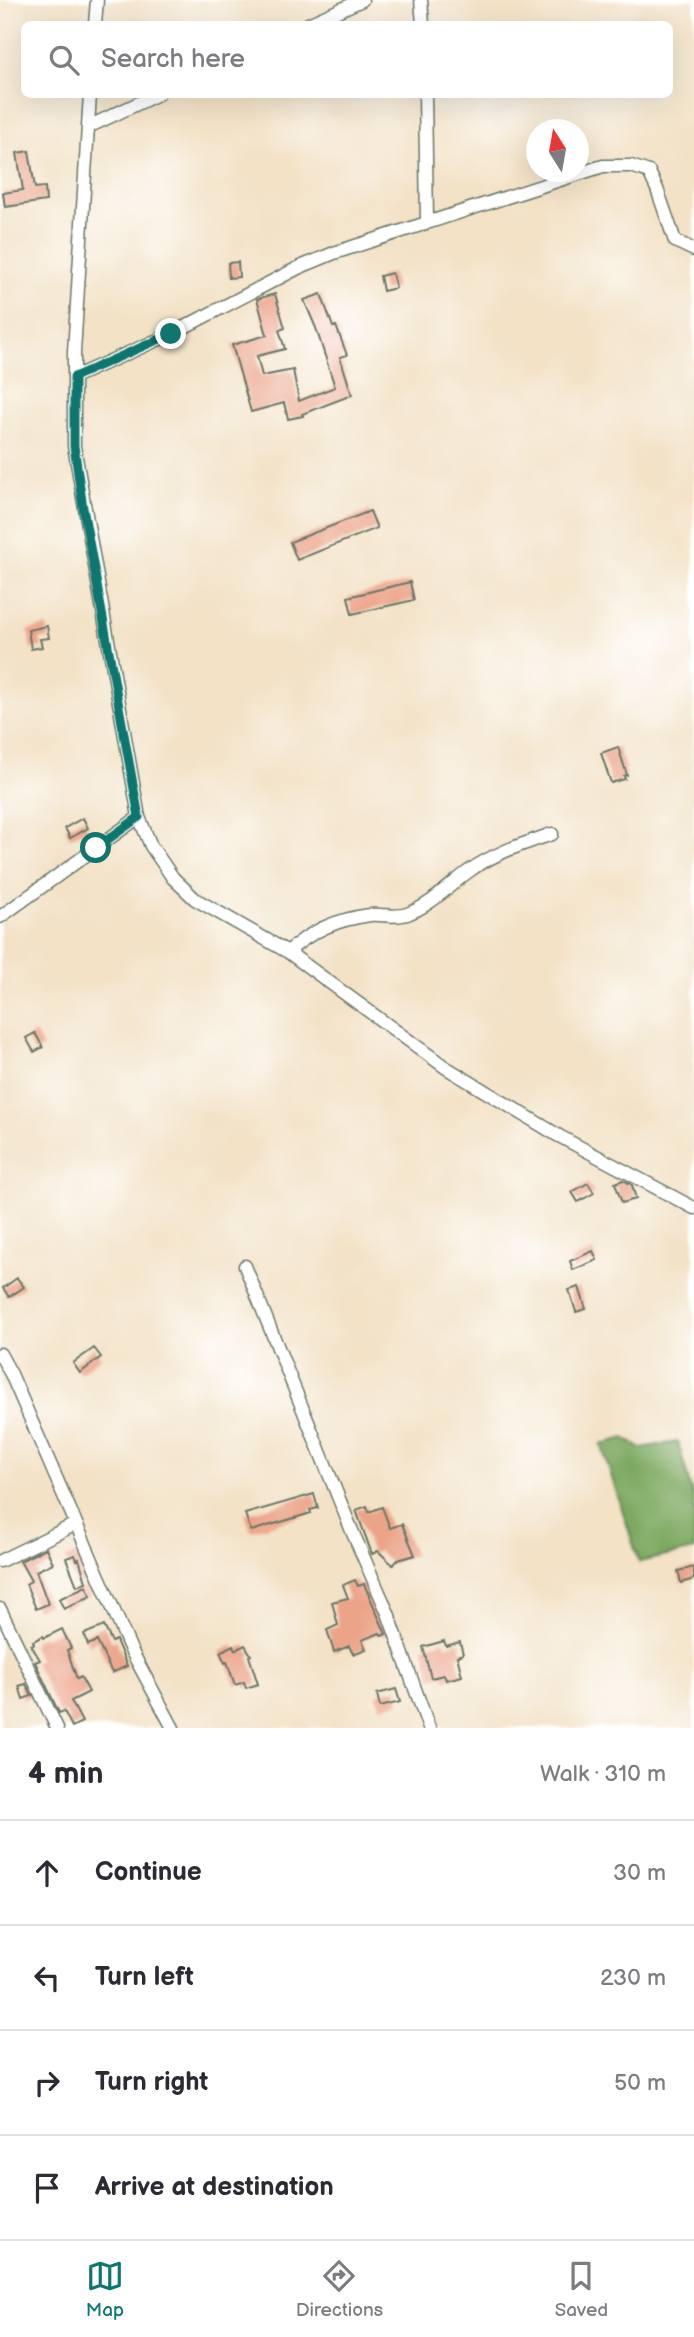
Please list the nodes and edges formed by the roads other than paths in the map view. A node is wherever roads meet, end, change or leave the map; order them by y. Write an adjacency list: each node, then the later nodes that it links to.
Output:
1 (97, 0): 4 (street)
2 (362, 0): 5 (street)
3 (421, 0): 6 (street)
4 (95, 21)
5 (316, 21)
6 (423, 21)
7 (90, 98): 10 (street)
8 (150, 98): 10 (street)
9 (425, 98): 11 (street)
10 (88, 127): 13 (street)
11 (427, 222): 12 (street); 13 (street)
12 (694, 250)
13 (74, 377): 14 (street)
14 (139, 817): 16 (street); 17 (street)
15 (552, 834): 17 (street)
16 (0, 917)
17 (288, 952): 18 (street)
18 (694, 1208)
19 (245, 1266): 26 (street)
20 (0, 1354): 21 (street)
21 (76, 1524): 22 (street); 25 (street)
22 (0, 1561)
23 (0, 1609): 24 (street)
24 (57, 1728)
25 (173, 1728)
26 (429, 1728)

